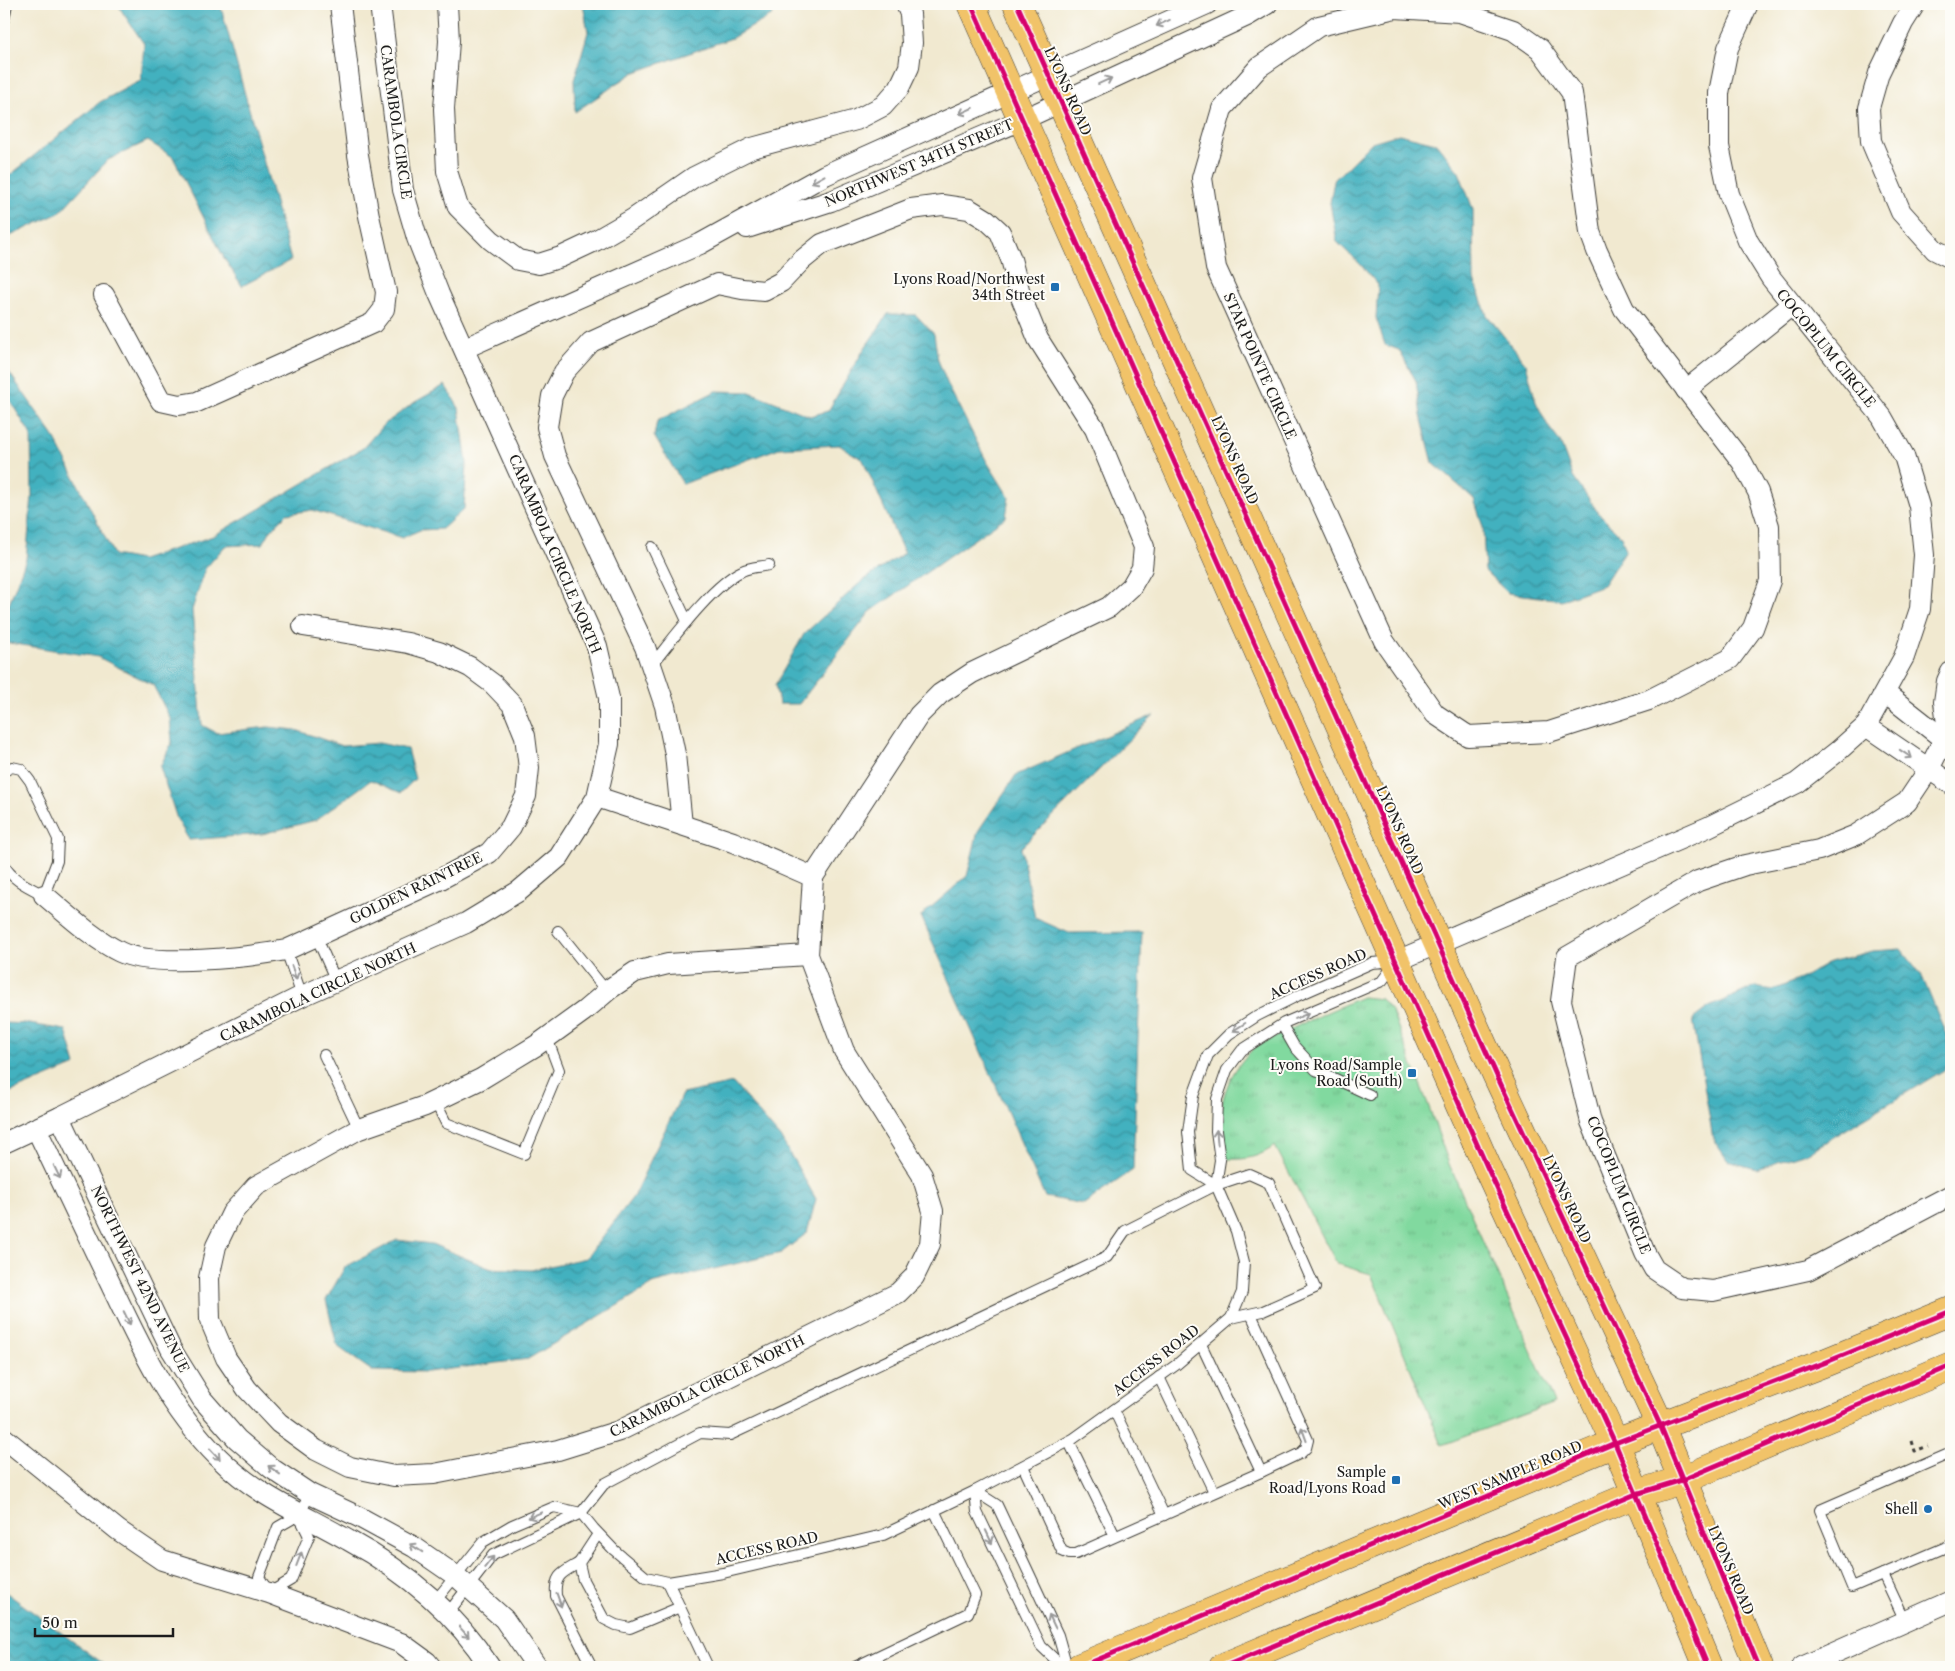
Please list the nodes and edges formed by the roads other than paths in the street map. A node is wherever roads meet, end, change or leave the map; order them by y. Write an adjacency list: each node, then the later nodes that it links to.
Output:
1 (7, 4): 12 (lane)
2 (340, 4): 19 (street)
3 (380, 4): 21 (street, CARAMBOLA CIRCLE)
4 (447, 4): 5 (street)
5 (906, 4)
6 (971, 4): 14 (main road)
7 (1017, 4): 13 (main road, LYONS ROAD)
8 (1207, 4): 13 (street, NORTHWEST 34TH STREET, one-way to 13)
9 (1267, 4): 15 (street, NORTHWEST 34TH STREET, one-way to 9)
10 (1748, 4): 20 (street, COCOPLUM CIRCLE)
11 (1915, 4): 18 (street)
12 (4, 19)
13 (1048, 74): 14 (street, NORTHWEST 34TH STREET); 15 (main road, LYONS ROAD)
14 (1010, 91): 16 (main road); 17 (street, NORTHWEST 34TH STREET, one-way to 17)
15 (1060, 101): 16 (street, NORTHWEST 34TH STREET); 42 (main road, LYONS ROAD)
16 (1024, 119): 17 (street, NORTHWEST 34TH STREET); 45 (main road)
17 (700, 244): 21 (street, NORTHWEST 34TH STREET)
18 (1951, 258)
19 (104, 296)
20 (1792, 305): 22 (street); 29 (street, COCOPLUM CIRCLE)
21 (465, 348): 35 (street, CARAMBOLA CIRCLE NORTH)
22 (1686, 390): 22 (street, STAR POINTE CIRCLE)
23 (652, 547): 25 (lane)
24 (769, 565): 25 (lane)
25 (687, 622): 27 (lane)
26 (303, 626): 41 (street, GOLDEN RAINTREE)
27 (651, 666): 36 (street); 38 (street)
28 (1951, 672): 31 (street, COCOPLUM CIRCLE)
29 (1885, 693): 30 (street, COCOPLUM CIRCLE); 31 (street)
30 (1866, 726): 32 (street, one-way to 32); 42 (street, COCOPLUM CIRCLE)
31 (1947, 742): 32 (street, COCOPLUM CIRCLE)
32 (1929, 769): 34 (street); 59 (street, COCOPLUM CIRCLE)
33 (4, 771): 39 (lane)
34 (1951, 784)
35 (597, 797): 36 (street); 46 (street, CARAMBOLA CIRCLE NORTH)
36 (682, 825): 38 (street)
37 (4, 865): 39 (lane, GOLDEN RAINTREE)
38 (813, 877): 44 (street, CARAMBOLA CIRCLE NORTH)
39 (44, 895): 43 (street, GOLDEN RAINTREE)
40 (558, 932): 47 (lane)
41 (316, 936): 43 (street, GOLDEN RAINTREE); 46 (lane)
42 (1438, 944): 45 (street, COCOPLUM CIRCLE); 67 (main road, LYONS ROAD)
43 (286, 950): 48 (lane, one-way to 48)
44 (808, 955): 47 (street, CARAMBOLA CIRCLE NORTH); 56 (street, CARAMBOLA CIRCLE NORTH)
45 (1397, 961): 49 (lane, one-way to 45); 58 (lane, ACCESS ROAD, one-way to 58); 70 (main road)
46 (336, 981): 48 (street, CARAMBOLA CIRCLE NORTH)
47 (607, 992): 50 (street, CARAMBOLA CIRCLE NORTH)
48 (302, 996): 54 (street, CARAMBOLA CIRCLE NORTH)
49 (1282, 1025): 52 (lane); 58 (lane, one-way to 49)
50 (546, 1038): 53 (street, CARAMBOLA CIRCLE NORTH); 53 (lane)
51 (324, 1055): 56 (lane)
52 (1370, 1095)
53 (435, 1101): 56 (street, CARAMBOLA CIRCLE NORTH)
54 (60, 1117): 55 (street, CARAMBOLA CIRCLE NORTH); 77 (street, NORTHWEST 42ND AVENUE, one-way to 54)
55 (36, 1128): 57 (street, CARAMBOLA CIRCLE NORTH); 81 (street, NORTHWEST 42ND AVENUE, one-way to 81)
56 (359, 1129)
57 (4, 1143)
58 (1216, 1185): 61 (lane); 62 (lane, ACCESS ROAD); 80 (lane)
59 (1951, 1195)
60 (1951, 1311): 67 (main road, WEST SAMPLE ROAD)
61 (1250, 1314): 62 (lane); 73 (lane, one-way to 61)
62 (1231, 1318): 63 (lane, ACCESS ROAD)
63 (1201, 1344): 65 (lane, ACCESS ROAD); 73 (lane)
64 (1946, 1372): 74 (main road)
65 (1159, 1377): 66 (lane, ACCESS ROAD); 76 (lane)
66 (1114, 1410): 69 (lane, ACCESS ROAD); 82 (lane)
67 (1661, 1427): 70 (main road, WEST SAMPLE ROAD); 74 (main road, LYONS ROAD)
68 (5, 1435): 90 (street)
69 (1069, 1442): 72 (lane, ACCESS ROAD); 84 (lane)
70 (1615, 1444): 78 (main road); 103 (main road, WEST SAMPLE ROAD)
71 (1951, 1453): 87 (lane)
72 (1023, 1466): 75 (lane, ACCESS ROAD); 84 (lane)
73 (1261, 1472): 76 (lane)
74 (1682, 1480): 78 (main road); 106 (main road, LYONS ROAD)
75 (976, 1491): 79 (lane, ACCESS ROAD); 101 (lane, one-way to 101); 102 (lane, one-way to 75)
76 (1214, 1492): 82 (lane)
77 (310, 1494): 81 (lane); 88 (street, NORTHWEST 42ND AVENUE, one-way to 77)
78 (1636, 1494): 104 (main road); 105 (main road)
79 (934, 1510): 89 (lane, ACCESS ROAD); 100 (lane)
80 (581, 1513): 83 (lane, ACCESS ROAD); 88 (lane, one-way to 80); 88 (lane, one-way to 88)
81 (299, 1515): 90 (lane); 90 (lane, one-way to 81); 92 (street, NORTHWEST 42ND AVENUE)
82 (1164, 1515): 84 (lane)
83 (598, 1534): 86 (lane); 89 (lane, ACCESS ROAD)
84 (1115, 1536)
85 (1951, 1545): 87 (lane)
86 (579, 1563): 93 (lane); 98 (lane, one-way to 98)
87 (1883, 1574): 94 (lane)
88 (462, 1582): 92 (lane); 92 (lane); 97 (street, NORTHWEST 42ND AVENUE)
89 (668, 1582): 93 (lane)
90 (269, 1593): 95 (street)
91 (1951, 1601): 94 (street)
92 (442, 1607): 96 (street, NORTHWEST 42ND AVENUE, one-way to 96)
93 (680, 1607): 99 (lane)
94 (1905, 1621): 107 (street)
95 (431, 1667)
96 (490, 1667)
97 (538, 1667)
98 (592, 1667)
99 (708, 1667)
100 (855, 1667)
101 (1063, 1667)
102 (1067, 1667)
103 (1080, 1667)
104 (1223, 1667)
105 (1708, 1667)
106 (1759, 1667)
107 (1802, 1667)

